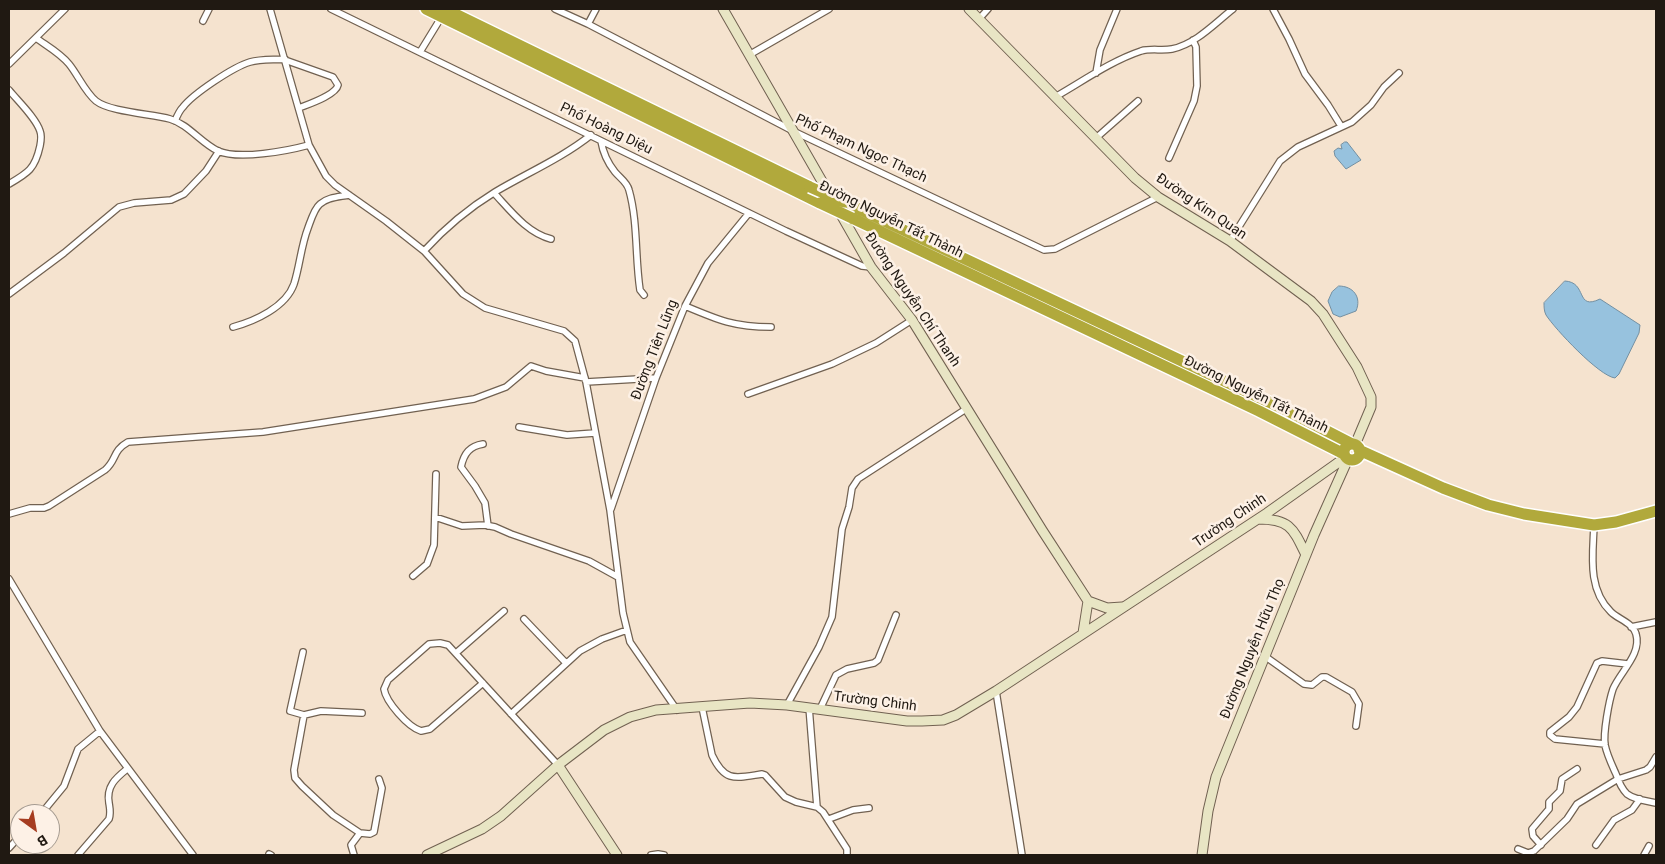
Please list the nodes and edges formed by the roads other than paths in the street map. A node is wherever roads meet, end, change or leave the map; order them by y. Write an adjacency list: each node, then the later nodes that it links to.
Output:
1 (65, 9): 20 (street)
2 (209, 9): 17 (street)
3 (270, 9): 24 (street)
4 (331, 9): 22 (street, Phố Hoàng Diệu)
5 (426, 9): 64 (highway, Đường Nguyễn Tất Thành, bridge)
6 (445, 9): 63 (highway, Đường Nguyễn Tất Thành, bridge)
7 (556, 9): 19 (street, Phố Phạm Ngọc Thạch)
8 (596, 9): 19 (street)
9 (723, 9): 23 (main road, Đường Nguyễn Chí Thanh)
10 (829, 9): 23 (street)
11 (969, 9): 16 (main road, Đường Kim Quan)
12 (988, 9): 16 (street)
13 (1116, 9): 26 (street)
14 (1233, 9): 21 (street)
15 (1273, 9): 33 (street)
16 (979, 19): 29 (main road, Đường Kim Quan)
17 (203, 21)
18 (439, 21): 22 (street)
19 (588, 24): 34 (street, Phố Phạm Ngọc Thạch)
20 (36, 38): 25 (street); 32 (street)
21 (1193, 40): 26 (street); 40 (street)
22 (420, 52): 35 (street, Phố Hoàng Diệu)
23 (749, 55): 34 (main road, Đường Nguyễn Chí Thanh)
24 (285, 60): 31 (street); 31 (street); 32 (street)
25 (9, 64)
26 (1096, 73): 29 (street)
27 (1399, 73): 33 (street)
28 (9, 90): 41 (street)
29 (1055, 97): 36 (main road, Đường Kim Quan)
30 (1138, 101): 36 (street)
31 (299, 108): 38 (street)
32 (175, 121): 39 (street)
33 (1341, 126): 47 (street)
34 (793, 131): 44 (street, Phố Phạm Ngọc Thạch); 49 (main road, Đường Nguyễn Chí Thanh)
35 (591, 135): 37 (street, Phố Hoàng Diệu); 42 (street)
36 (1096, 138): 44 (main road, Đường Kim Quan)
37 (601, 141): 45 (street, Phố Hoàng Diệu); 51 (street)
38 (309, 146): 39 (street); 43 (street)
39 (219, 151): 50 (street)
40 (1169, 158)
41 (9, 184)
42 (494, 193): 46 (street); 48 (street)
43 (349, 195): 48 (street); 54 (street)
44 (1158, 197): 47 (main road, Đường Kim Quan)
45 (749, 213): 49 (street, Phố Hoàng Diệu); 52 (street, Đường Tiên Lũng)
46 (551, 239)
47 (1230, 242): 63 (main road, Đường Kim Quan)
48 (424, 252): 57 (street)
49 (871, 267): 53 (main road, Đường Nguyễn Chí Thanh)
50 (9, 294)
51 (644, 295)
52 (685, 306): 55 (street); 56 (street, Đường Tiên Lũng)
53 (912, 320): 58 (street); 59 (main road, Đường Nguyễn Chí Thanh)
54 (233, 326)
55 (771, 327)
56 (656, 378): 57 (street); 66 (street, Đường Tiên Lũng)
57 (586, 380): 61 (street); 68 (street)
58 (748, 394)
59 (966, 409): 77 (main road, Đường Nguyễn Chí Thanh); 93 (street)
60 (519, 427): 61 (street)
61 (595, 433): 66 (street)
62 (483, 444): 72 (street)
63 (1355, 446): 64 (highway); 71 (highway, Đường Nguyễn Tất Thành)
64 (1346, 457): 70 (main road, Trường Chinh); 73 (main road, Đường Nguyễn Hữu Thọ)
65 (436, 474): 69 (street)
66 (610, 510): 75 (street)
67 (1656, 511): 71 (highway, Đường Nguyễn Tất Thành)
68 (9, 514)
69 (435, 517): 72 (street); 74 (street)
70 (1257, 519): 73 (main road); 78 (main road, Trường Chinh)
71 (1594, 525): 83 (street)
72 (488, 526): 75 (street)
73 (1306, 556): 88 (main road, Đường Nguyễn Hữu Thọ)
74 (413, 576)
75 (618, 577): 84 (street)
76 (9, 579): 102 (street)
77 (1088, 601): 78 (main road); 85 (main road)
78 (1125, 607): 85 (main road, Trường Chinh)
79 (504, 610): 87 (street)
80 (896, 615): 96 (street)
81 (524, 619): 89 (street)
82 (1656, 622): 83 (street)
83 (1632, 626): 90 (street)
84 (628, 630): 89 (street); 97 (street)
85 (1083, 634): 92 (main road, Trường Chinh)
86 (303, 652): 100 (street)
87 (456, 653): 91 (street); 91 (street)
88 (1266, 657): 101 (street); 130 (main road, Đường Nguyễn Hữu Thọ)
89 (566, 663): 99 (street)
90 (1628, 664): 103 (street); 103 (street)
91 (483, 683): 99 (street)
92 (996, 691): 96 (main road, Trường Chinh); 129 (street)
93 (787, 705): 94 (main road, Trường Chinh); 95 (main road, Trường Chinh)
94 (809, 707): 96 (main road, Trường Chinh); 113 (street)
95 (702, 708): 97 (main road, Trường Chinh); 113 (street)
96 (820, 709)
97 (677, 710): 105 (main road, Trường Chinh)
98 (362, 713): 100 (street)
99 (511, 714): 105 (street)
100 (304, 715): 116 (street)
101 (1356, 726)
102 (100, 730): 106 (street); 112 (street)
103 (1605, 744): 109 (street)
104 (1656, 757): 109 (street)
105 (558, 765): 124 (main road, Trường Chinh); 125 (main road)
106 (127, 769): 121 (street); 122 (street)
107 (1576, 769): 117 (street)
108 (379, 779): 116 (street)
109 (1618, 779): 110 (street); 117 (street)
110 (1640, 799): 111 (street); 118 (street)
111 (1656, 803)
112 (49, 804)
113 (817, 807): 115 (street)
114 (869, 808): 115 (street)
115 (829, 819): 128 (street)
116 (360, 833): 123 (street)
117 (1541, 845): 120 (street)
118 (1596, 845)
119 (1649, 846): 131 (street)
120 (1518, 849)
121 (78, 855)
122 (193, 855)
123 (354, 855)
124 (427, 855)
125 (617, 855)
126 (652, 855): 127 (street)
127 (664, 855)
128 (847, 855)
129 (1022, 855)
130 (1202, 855)
131 (1644, 855)

